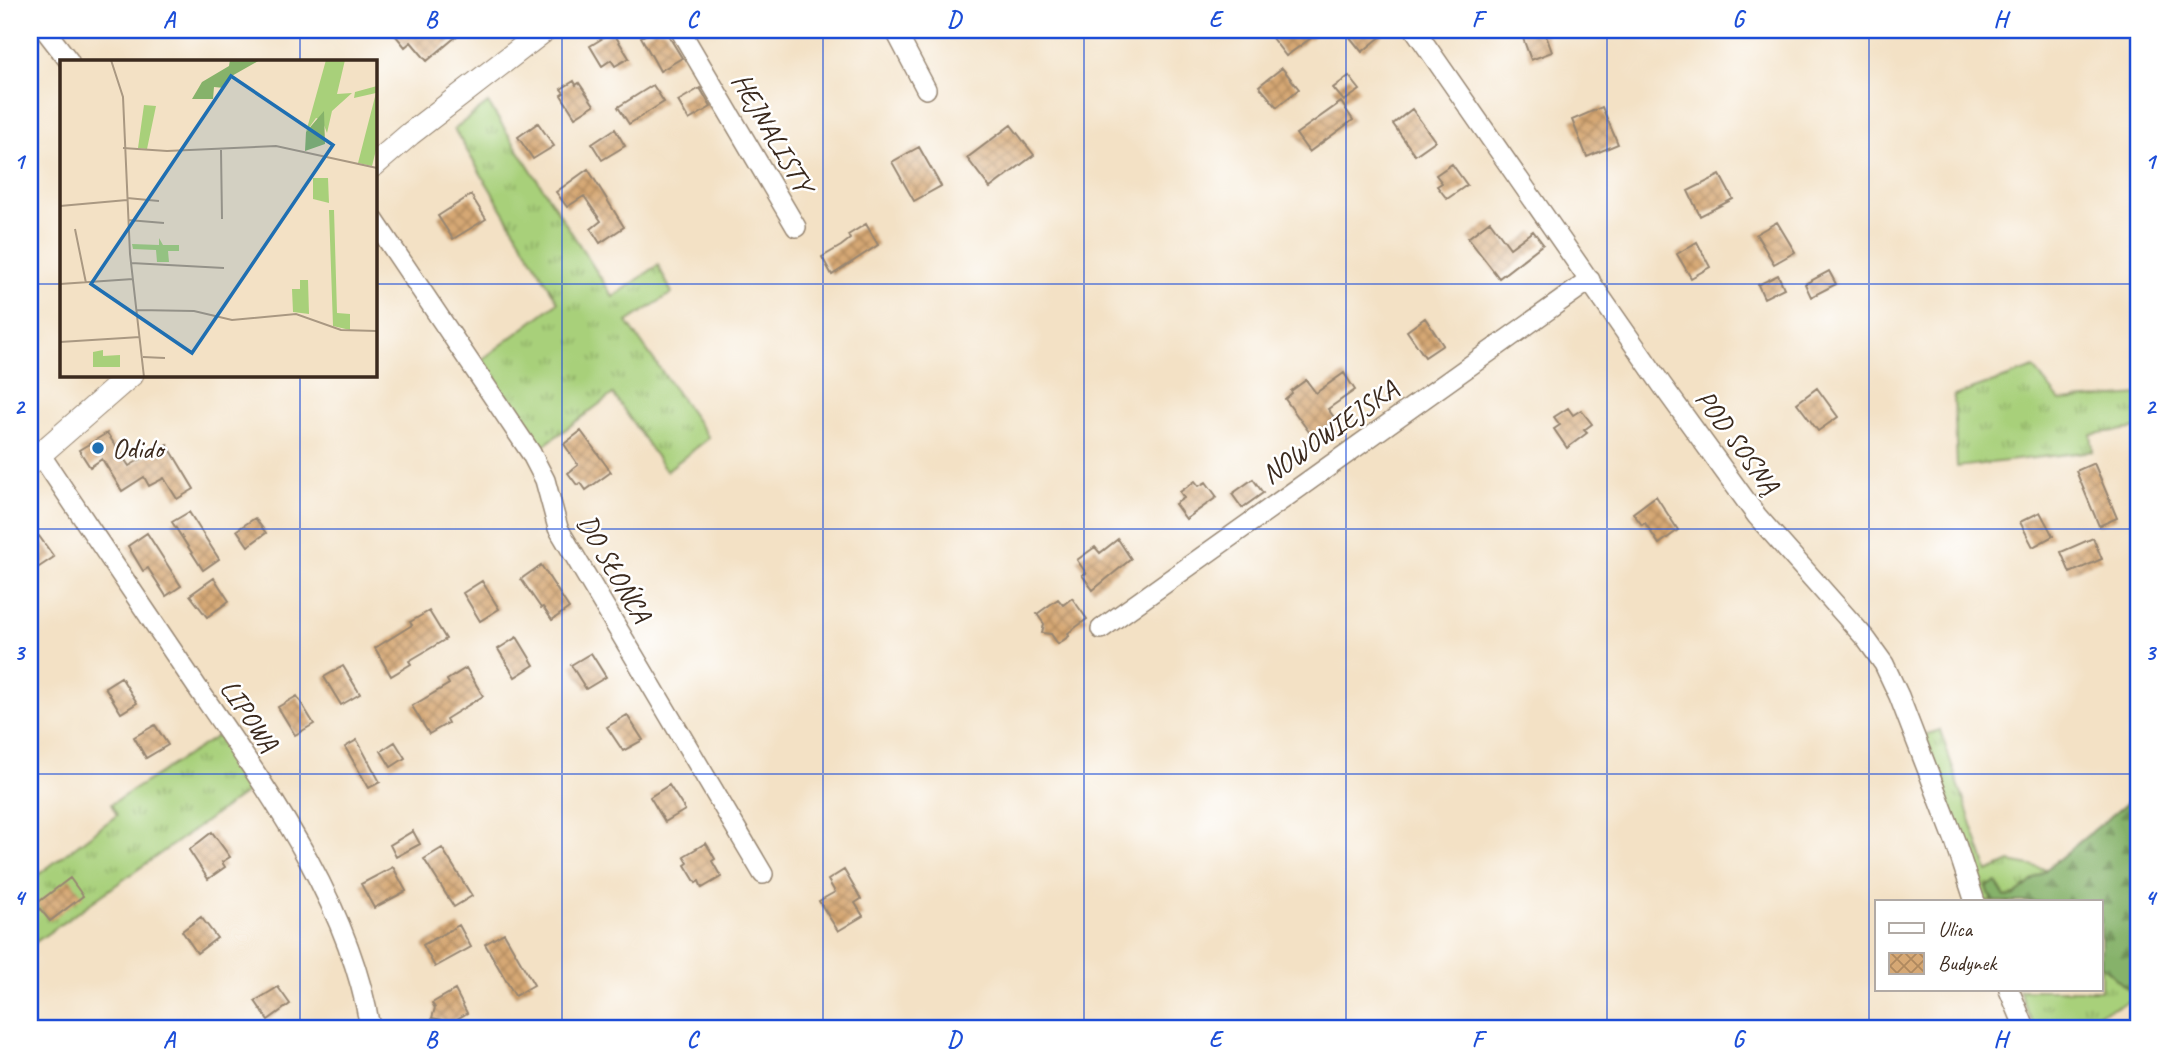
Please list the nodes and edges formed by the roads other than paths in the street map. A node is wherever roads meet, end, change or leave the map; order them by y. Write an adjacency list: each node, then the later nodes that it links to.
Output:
1 (45, 30): 6 (street)
2 (545, 30): 8 (street)
3 (680, 30): 10 (street, HEJNALISTY)
4 (895, 30): 7 (street)
5 (1415, 30): 11 (street, POD SOSNĄ)
6 (68, 60)
7 (926, 89)
8 (376, 162)
9 (376, 223): 15 (street, DO SŁOŃCA)
10 (796, 227)
11 (1590, 279): 14 (street, NOWOWIEJSKA); 16 (street, POD SOSNĄ)
12 (130, 376): 13 (street)
13 (35, 459): 18 (street, LIPOWA)
14 (1101, 629)
15 (763, 874)
16 (1974, 900)
17 (2010, 992): 19 (street)
18 (370, 1028)
19 (2025, 1028)

